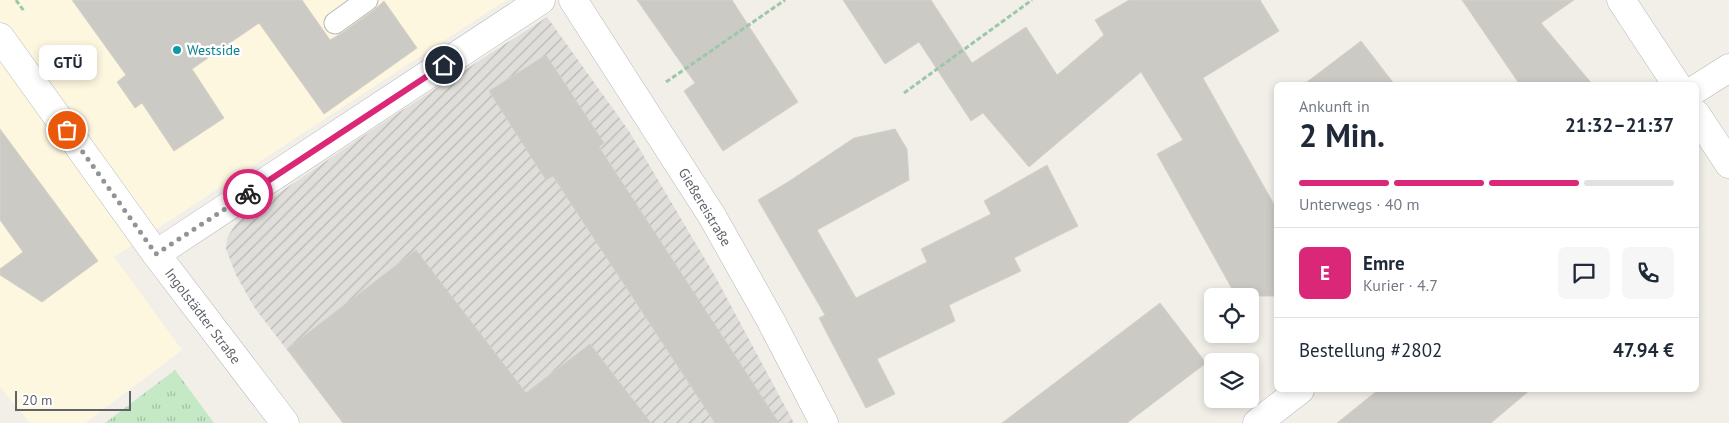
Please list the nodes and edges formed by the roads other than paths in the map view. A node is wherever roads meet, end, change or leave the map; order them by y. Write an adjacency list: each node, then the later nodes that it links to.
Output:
1 (367, 0): 5 (lane)
2 (541, 0): 12 (street)
3 (573, 0): 15 (street, Gießereistraße)
4 (1621, 0): 8 (street)
5 (335, 23)
6 (0, 37): 12 (street, Ingolstädter Straße)
7 (1729, 68): 9 (street)
8 (1675, 82)
9 (1699, 88)
10 (1699, 119): 11 (street)
11 (1729, 164)
12 (156, 254): 14 (street, Ingolstädter Straße)
13 (1297, 392): 16 (street)
14 (286, 423)
15 (824, 423)
16 (1256, 423)

